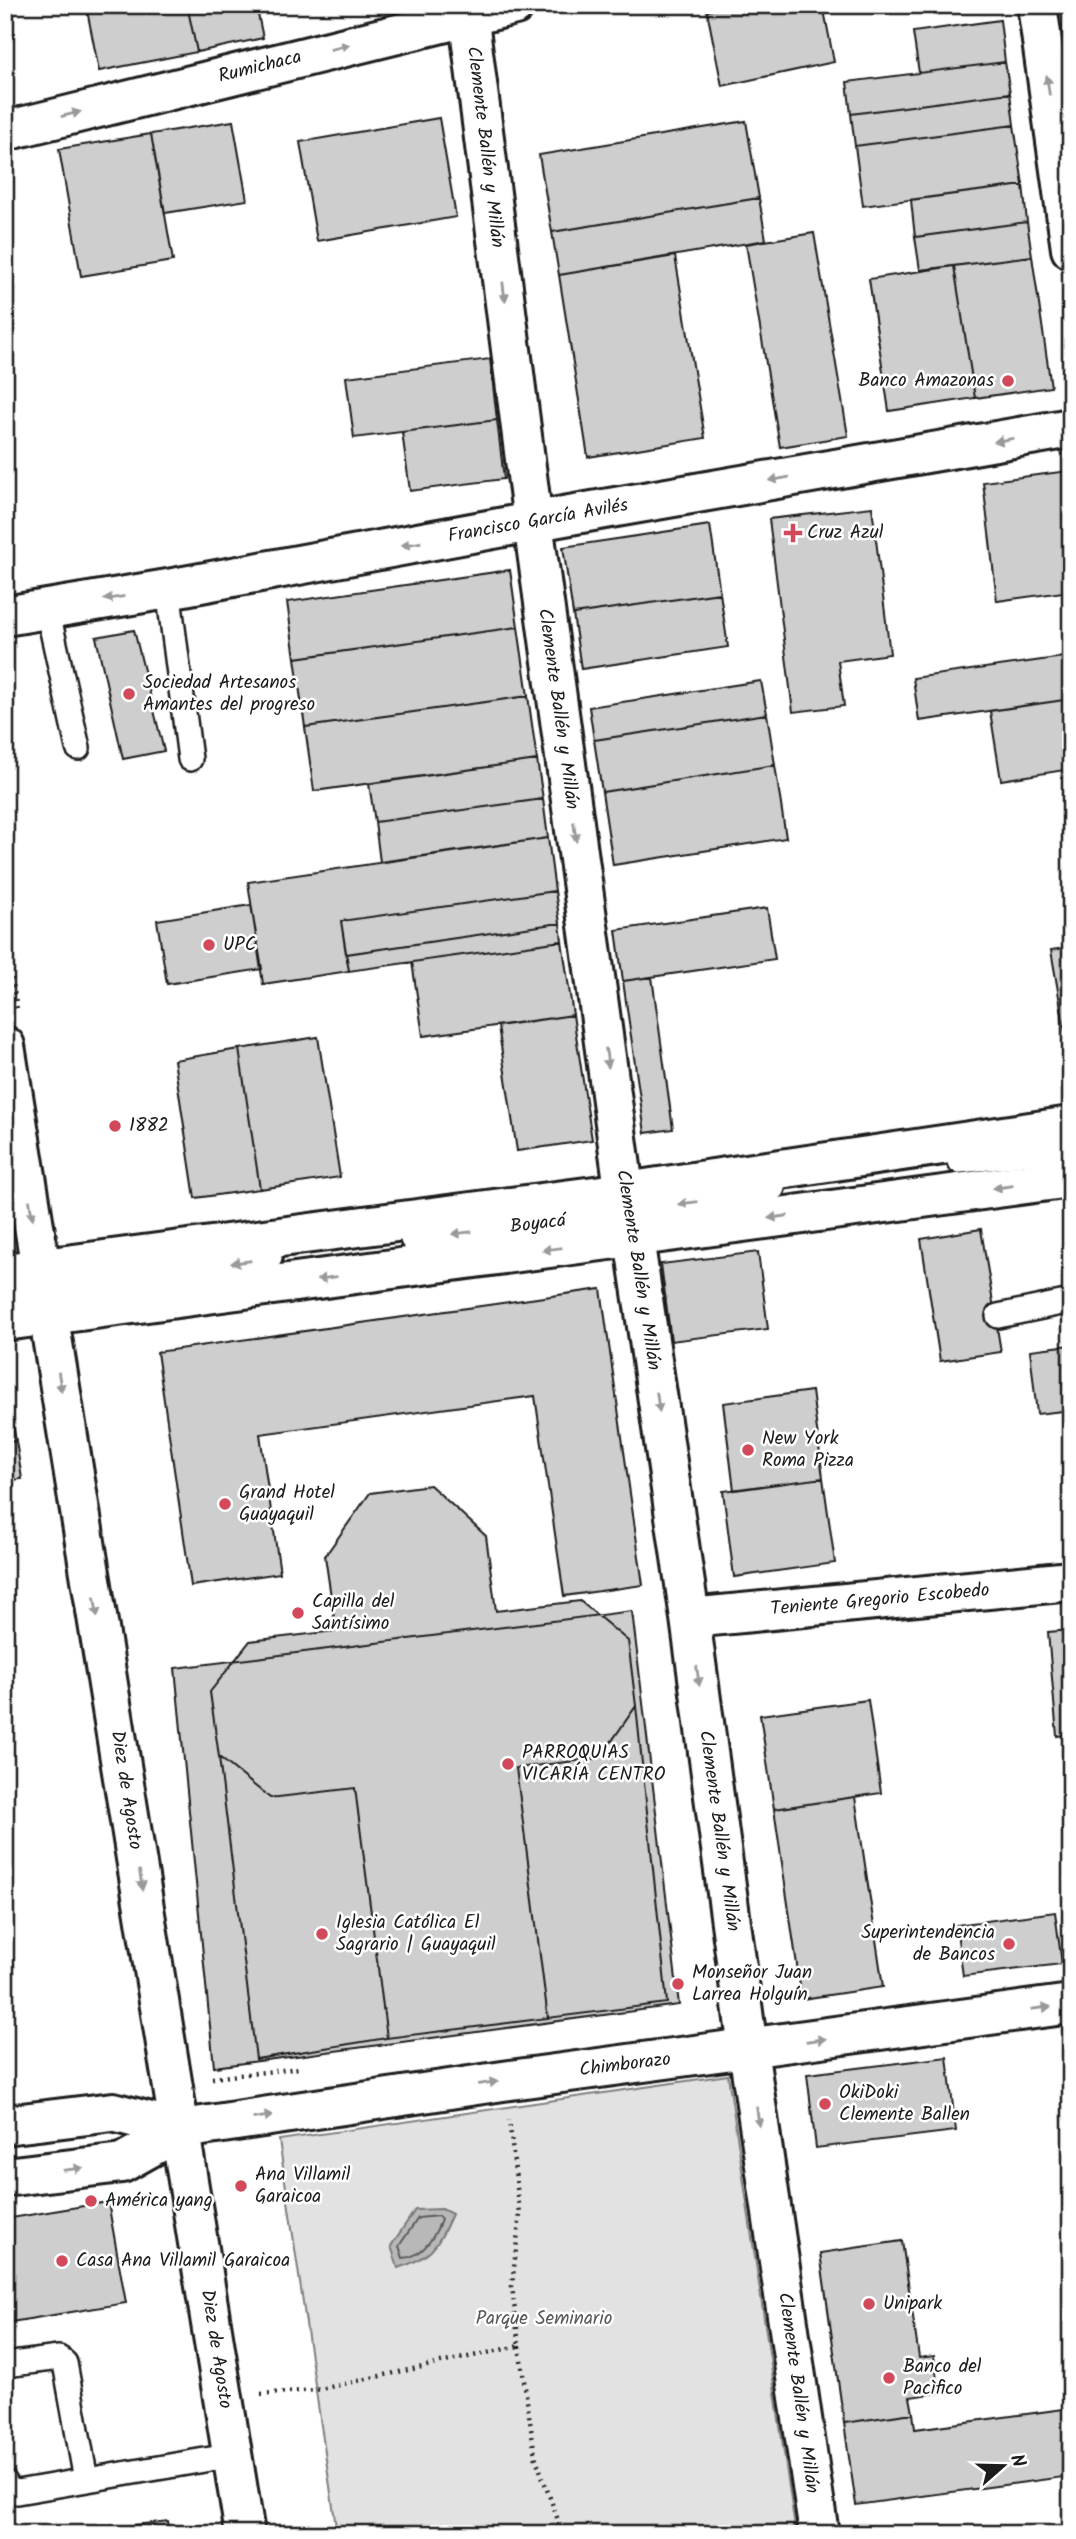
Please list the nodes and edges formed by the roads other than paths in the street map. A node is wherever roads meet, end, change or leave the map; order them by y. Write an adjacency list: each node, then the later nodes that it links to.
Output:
1 (515, 5): 3 (street, Rumichaca)
2 (1037, 5): 5 (street, one-way to 2)
3 (468, 10): 4 (street, Rumichaca, one-way to 3); 7 (street, Clemente Ballén y Millán, one-way to 7)
4 (5, 131)
5 (1071, 249)
6 (1071, 428): 7 (street, Francisco García Avilés, one-way to 7)
7 (533, 522): 8 (street, Francisco García Avilés, one-way to 8); 17 (street, Clemente Ballén y Millán, one-way to 17)
8 (168, 589): 9 (street, Francisco García Avilés, one-way to 9); 12 (lane)
9 (47, 608): 10 (street, Francisco García Avilés); 11 (lane)
10 (5, 616)
11 (78, 748)
12 (190, 759)
13 (5, 1046): 18 (street, Diez de Agosto, one-way to 18)
14 (1071, 1126): 17 (street, Boyacá)
15 (1071, 1149): 17 (lane, Boyacá, one-way to 17)
16 (1071, 1178): 17 (street, Boyacá, one-way to 17)
17 (629, 1213): 18 (street, Boyacá, one-way to 18); 24 (street, Clemente Ballén y Millán, one-way to 24)
18 (35, 1286): 19 (lane, Boyacá); 22 (street, Boyacá); 28 (street, Diez de Agosto, one-way to 28)
19 (5, 1295)
20 (1071, 1301): 21 (lane)
21 (998, 1316)
22 (5, 1321)
23 (1071, 1581): 24 (street, Teniente Gregorio Escobedo)
24 (690, 1618): 26 (street, Clemente Ballén y Millán, one-way to 26)
25 (1071, 2004): 26 (street, Chimborazo, one-way to 25)
26 (748, 2049): 28 (street, Chimborazo, one-way to 26); 35 (street, Clemente Ballén y Millán, one-way to 35)
27 (5, 2125): 28 (street, Chimborazo)
28 (181, 2130): 29 (street, Chimborazo, one-way to 28); 31 (street, Diez de Agosto)
29 (5, 2177)
30 (5, 2365): 32 (lane)
31 (234, 2455): 32 (lane); 34 (street, Diez de Agosto)
32 (86, 2480): 33 (lane)
33 (5, 2482)
34 (245, 2534)
35 (819, 2534)

